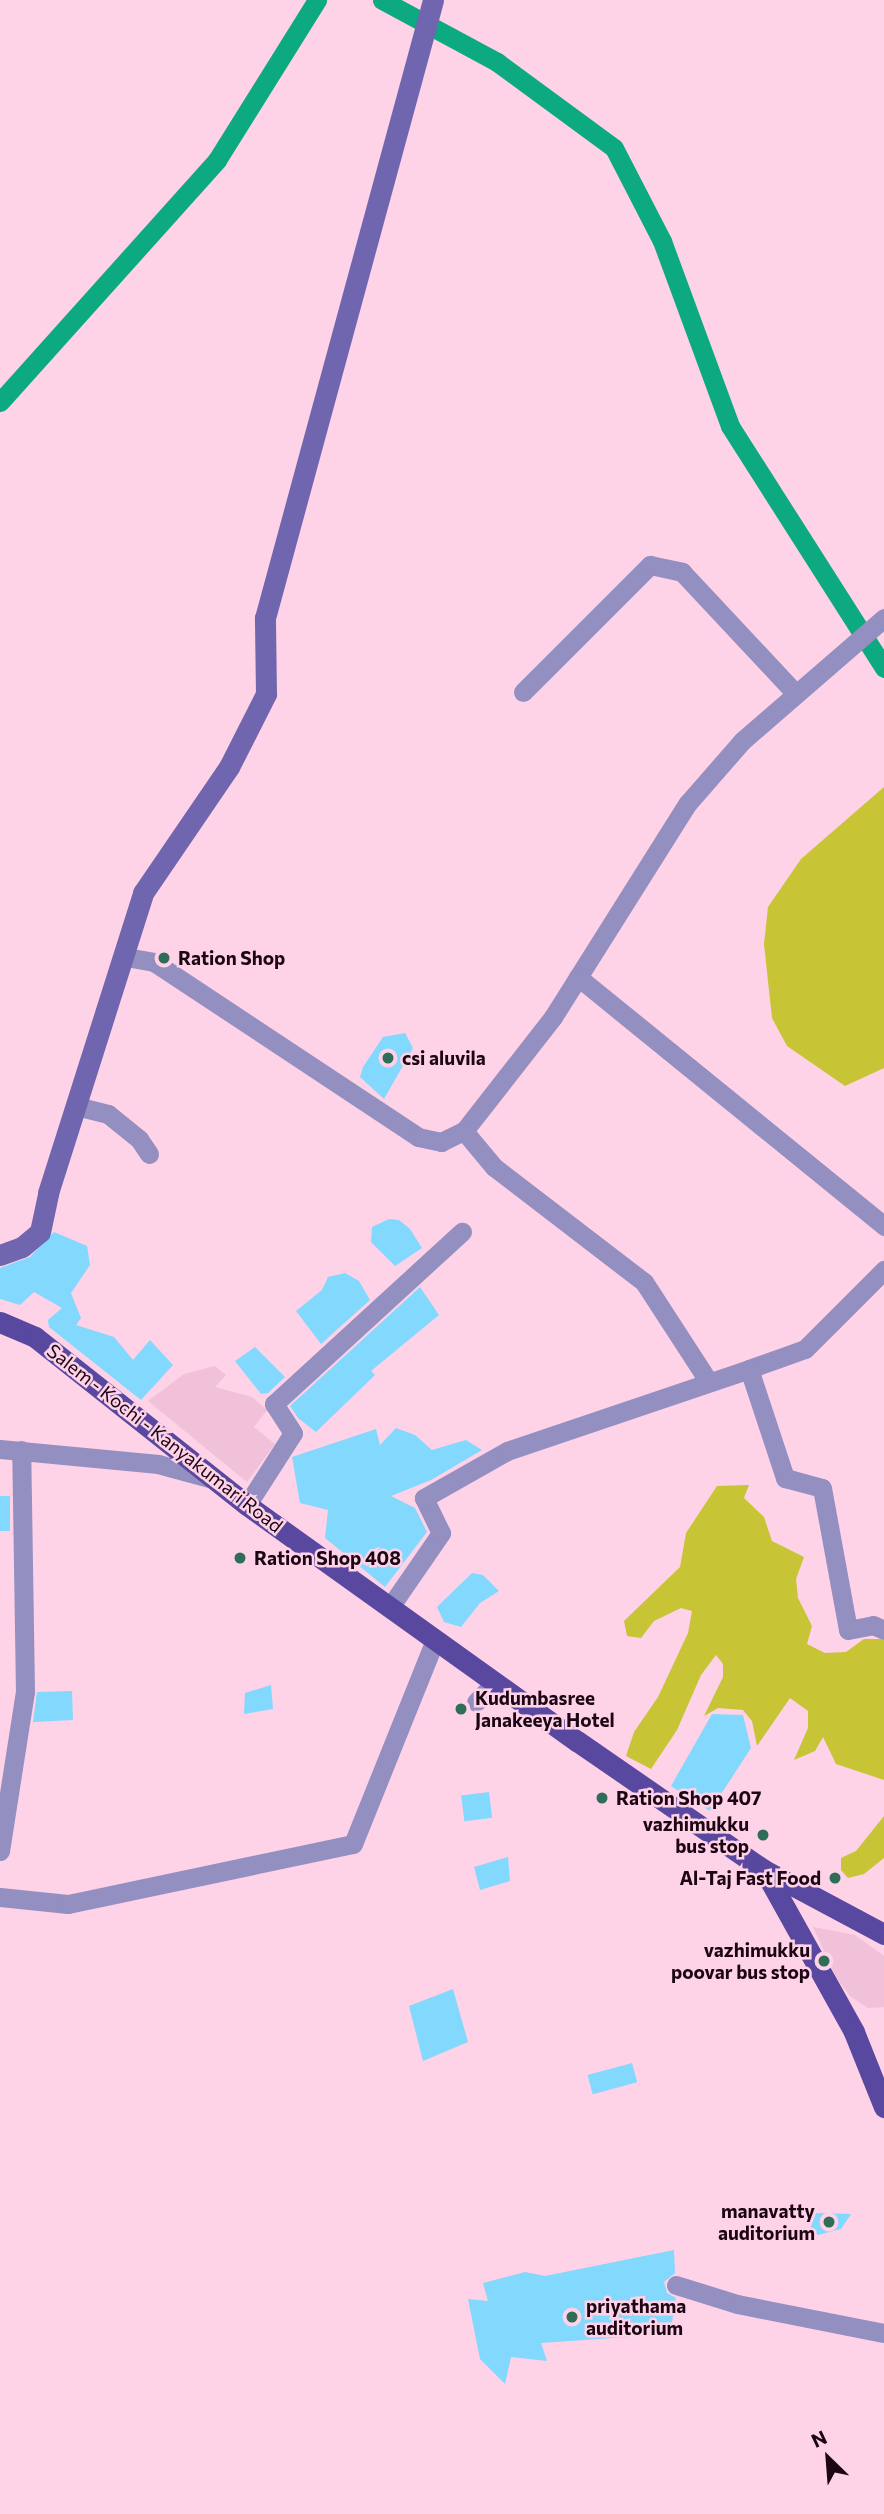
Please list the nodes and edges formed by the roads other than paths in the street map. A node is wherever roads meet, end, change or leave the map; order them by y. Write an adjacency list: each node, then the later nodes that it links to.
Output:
1 (432, 5): 5 (street)
2 (882, 625): 4 (street)
3 (523, 692): 4 (street)
4 (796, 694): 6 (street)
5 (126, 957): 7 (street); 8 (street)
6 (578, 977): 8 (street); 10 (street)
7 (76, 1106): 9 (street); 12 (street)
8 (464, 1131): 16 (street)
9 (149, 1154)
10 (884, 1226)
11 (462, 1232): 20 (street)
12 (0, 1255)
13 (884, 1270): 15 (street)
14 (0, 1322): 19 (main road, Salem - Kochi - Kanyakumari Road)
15 (748, 1369): 16 (street); 22 (street)
16 (709, 1382): 21 (street)
17 (0, 1449): 18 (street)
18 (22, 1450): 19 (street); 26 (street)
19 (214, 1479): 20 (main road, Salem - Kochi - Kanyakumari Road)
20 (247, 1505): 21 (main road, Salem - Kochi - Kanyakumari Road)
21 (390, 1607): 23 (main road, Salem - Kochi - Kanyakumari Road)
22 (884, 1630)
23 (435, 1640): 24 (main road, Salem - Kochi - Kanyakumari Road); 28 (street)
24 (495, 1682): 25 (street); 27 (main road, Salem - Kochi - Kanyakumari Road)
25 (476, 1702)
26 (0, 1850)
27 (764, 1870): 29 (main road, Salem - Kochi - Kanyakumari Road); 30 (main road)
28 (0, 1897)
29 (884, 1934)
30 (884, 2107)
31 (676, 2285): 32 (street)
32 (884, 2333)

